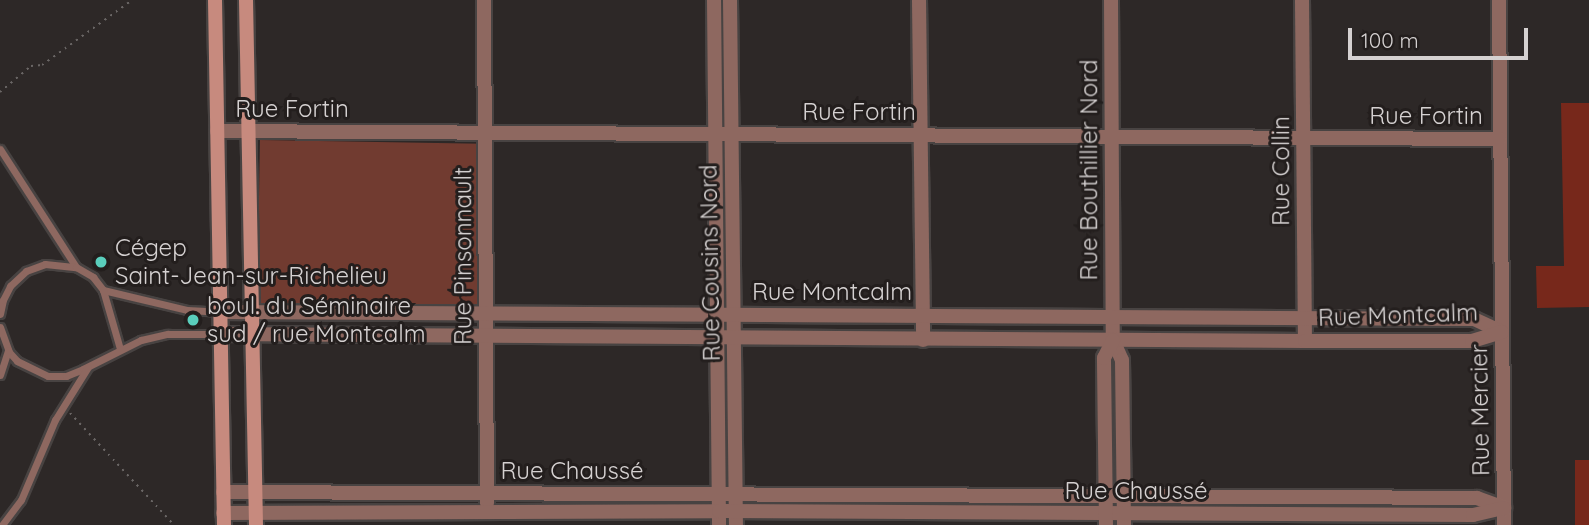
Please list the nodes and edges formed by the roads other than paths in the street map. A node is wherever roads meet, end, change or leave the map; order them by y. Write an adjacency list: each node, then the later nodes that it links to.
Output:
1 (215, 0): 10 (main road)
2 (246, 0): 11 (main road)
3 (484, 0): 12 (street, Rue Pinsonnault)
4 (714, 0): 13 (street, Rue Cousins Nord)
5 (730, 0): 14 (street, Rue Cousins Nord)
6 (919, 0): 15 (street)
7 (1111, 0): 16 (street, Rue Bouthillier Nord)
8 (1302, 0): 17 (street, Rue Collin)
9 (1499, 0): 18 (street, Rue Mercier)
10 (217, 131): 11 (street, Rue Fortin); 22 (main road)
11 (248, 131): 12 (street, Rue Fortin); 24 (main road)
12 (485, 133): 13 (street, Rue Fortin); 23 (street, Rue Pinsonnault)
13 (716, 134): 14 (street, Rue Fortin); 25 (street, Rue Cousins Nord)
14 (732, 134): 15 (street, Rue Fortin); 27 (street, Rue Cousins Nord)
15 (920, 135): 16 (street, Rue Fortin); 28 (street)
16 (1112, 136): 17 (street, Rue Fortin); 29 (street, Rue Bouthillier Nord)
17 (1303, 138): 18 (street, Rue Fortin); 30 (street, Rue Collin)
18 (1500, 139): 32 (street, Rue Mercier)
19 (0, 149): 20 (lane)
20 (76, 267): 21 (lane); 26 (lane)
21 (103, 290): 22 (lane); 42 (lane)
22 (220, 312): 24 (street, Rue Montcalm); 33 (main road)
23 (486, 312): 24 (street, Rue Montcalm); 25 (street, Rue Montcalm); 35 (street, Rue Pinsonnault)
24 (253, 313): 34 (main road)
25 (717, 313): 27 (street, Rue Montcalm); 36 (street, Rue Cousins Nord)
26 (0, 314)
27 (734, 314): 28 (street, Rue Montcalm); 37 (street, Rue Cousins Nord)
28 (923, 314): 29 (street, Rue Montcalm); 38 (street)
29 (1113, 317): 30 (street, Rue Montcalm); 39 (street, Rue Bouthillier Nord)
30 (1305, 317): 32 (street, Rue Montcalm); 40 (street, Rue Collin)
31 (0, 327): 41 (lane)
32 (1502, 332): 40 (street, Rue Montcalm); 54 (street, Rue Mercier)
33 (220, 334): 34 (street, Rue Montcalm); 42 (lane); 46 (main road)
34 (253, 334): 35 (street, Rue Montcalm); 45 (main road)
35 (486, 336): 36 (street, Rue Montcalm); 47 (street, Rue Pinsonnault)
36 (717, 337): 37 (street, Rue Montcalm); 49 (street, Rue Cousins Nord)
37 (734, 338): 38 (street, Rue Montcalm); 48 (street, Rue Cousins Nord)
38 (923, 340): 39 (street, Rue Montcalm)
39 (1113, 340): 40 (street, Rue Montcalm); 51 (street, Rue Bouthillier Nord); 52 (street, Rue Bouthillier Nord)
40 (1305, 341)
41 (8, 349): 43 (lane); 44 (lane)
42 (120, 349): 43 (lane)
43 (90, 364): 64 (lane)
44 (0, 375)
45 (255, 491): 46 (street, Rue Chaussé); 47 (street, Rue Chaussé); 58 (main road)
46 (223, 492): 61 (main road)
47 (487, 493): 49 (street, Rue Chaussé); 55 (street, Rue Pinsonnault)
48 (736, 493): 49 (street, Rue Chaussé); 50 (street, Rue Chaussé); 60 (street, Rue Cousins Nord)
49 (719, 494): 59 (street, Rue Cousins Nord)
50 (922, 494): 51 (street, Rue Chaussé); 56 (street)
51 (1105, 496): 52 (street, Rue Chaussé); 62 (street, Rue Bouthillier Nord)
52 (1123, 496): 53 (street, Rue Chaussé); 63 (street, Rue Bouthillier Nord)
53 (1309, 496): 54 (street, Rue Chaussé); 57 (street)
54 (1504, 508): 57 (street, Rue Chaussé); 65 (street, Rue Mercier)
55 (487, 511): 58 (street, Rue Chaussé); 59 (street, Rue Chaussé)
56 (921, 513): 60 (street, Rue Chaussé); 62 (street, Rue Chaussé)
57 (1308, 514): 63 (street, Rue Chaussé)
58 (255, 518): 61 (street, Rue Chaussé)
59 (719, 518): 60 (street, Rue Chaussé)
60 (736, 518)
61 (223, 519)
62 (1106, 519): 63 (street, Rue Chaussé)
63 (1124, 520)
64 (2, 525)
65 (1504, 525)

